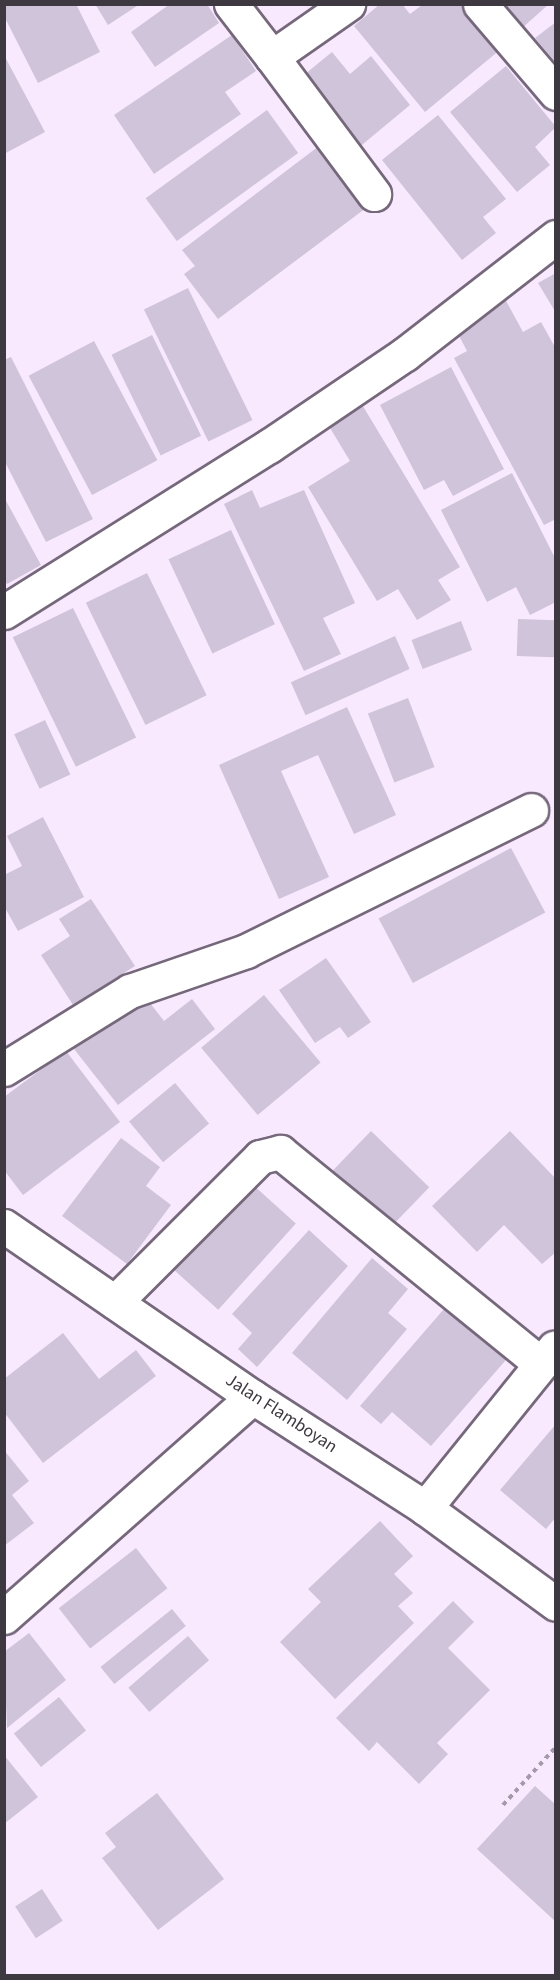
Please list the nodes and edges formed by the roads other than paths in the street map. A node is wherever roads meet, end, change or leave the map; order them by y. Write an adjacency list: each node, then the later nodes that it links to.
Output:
1 (231, 4): 4 (street)
2 (348, 4): 4 (street)
3 (480, 4): 5 (street)
4 (272, 57): 6 (street)
5 (555, 93)
6 (374, 194)
7 (555, 237): 8 (street)
8 (4, 612)
9 (531, 810): 10 (street)
10 (4, 1070)
11 (4, 1226): 12 (street, Jalan Flamboyan)
12 (115, 1302): 13 (street); 14 (street, Jalan Flamboyan)
13 (548, 1355): 15 (street)
14 (253, 1397): 15 (street, Jalan Flamboyan); 17 (street)
15 (425, 1508): 16 (street, Jalan Flamboyan)
16 (555, 1604)
17 (4, 1617)

